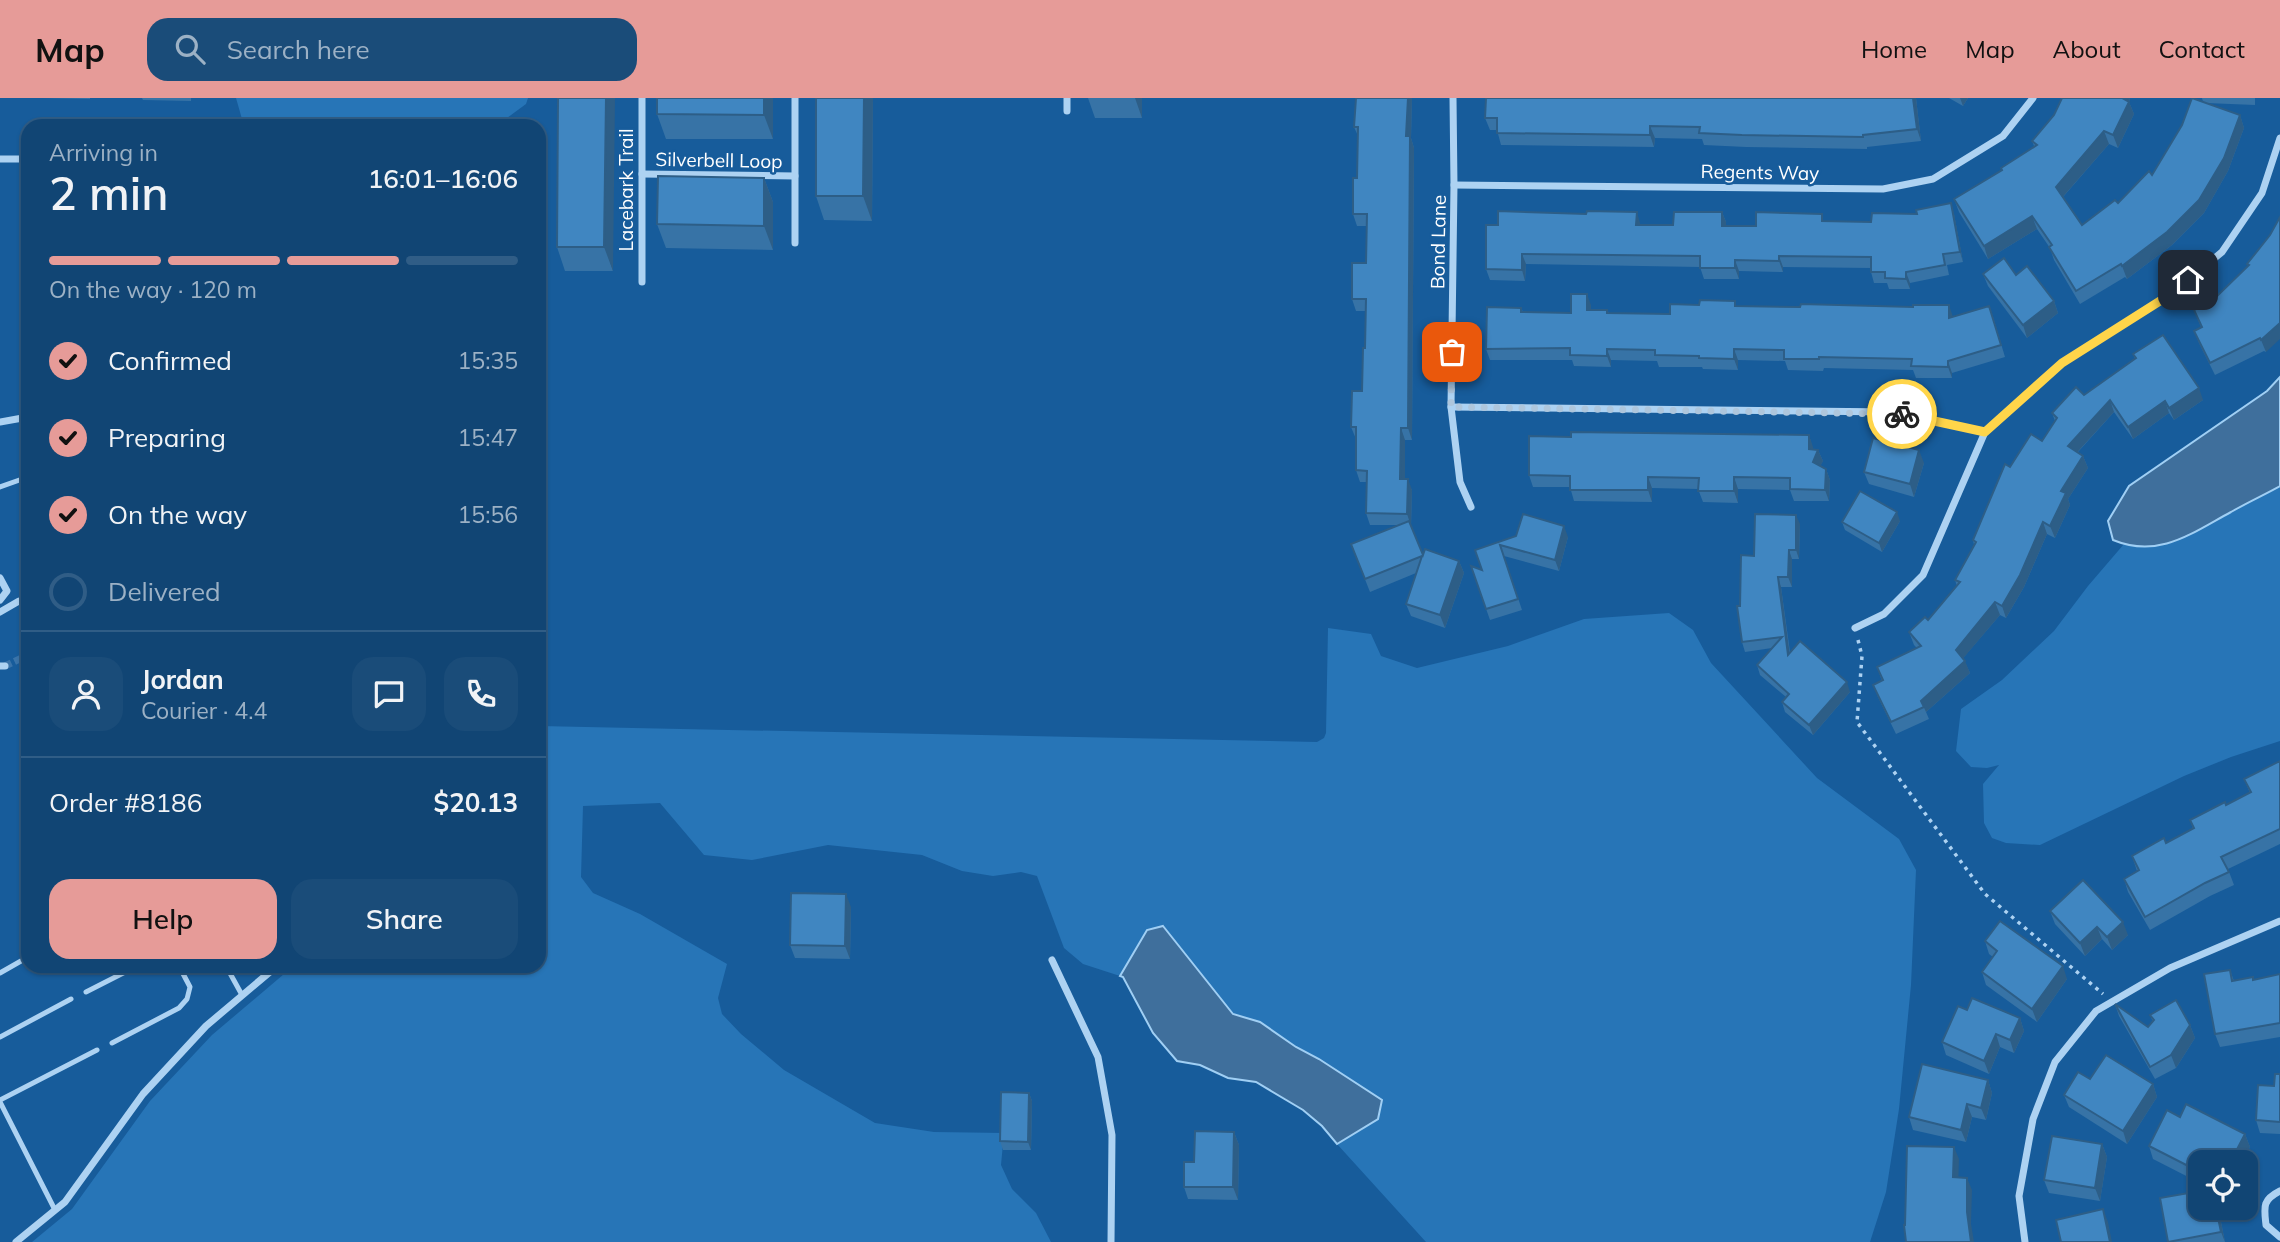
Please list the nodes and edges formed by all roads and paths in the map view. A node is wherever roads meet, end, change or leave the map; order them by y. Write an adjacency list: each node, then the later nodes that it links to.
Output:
1 (642, 98): 10 (street, Lacebark Trail)
2 (795, 98): 11 (street, Silverbell Loop)
3 (1067, 98): 6 (street)
4 (1453, 98): 12 (street, Bond Lane)
5 (2033, 98): 12 (street, Regents Way)
6 (1067, 111)
7 (2280, 138): 18 (street)
8 (0, 159): 9 (street)
9 (21, 159)
10 (642, 174): 11 (street, Silverbell Loop); 14 (street, Lacebark Trail)
11 (795, 176): 13 (street, Silverbell Loop)
12 (1454, 185): 15 (street, Bond Lane)
13 (796, 243)
14 (642, 282)
15 (1451, 407): 18 (street); 21 (street, Bond Lane)
16 (21, 418): 17 (street)
17 (0, 422)
18 (1985, 432): 26 (street)
19 (21, 480): 20 (lane)
20 (0, 487)
21 (1471, 507)
22 (0, 578): 23 (street)
23 (0, 600)
24 (21, 602): 25 (street)
25 (0, 612)
26 (1855, 628): 38 (path)
27 (2280, 921): 38 (street)
28 (1052, 960): 47 (street)
29 (21, 961): 30 (lane)
30 (0, 972)
31 (123, 973): 35 (lane)
32 (183, 973): 40 (lane)
33 (230, 973): 36 (lane)
34 (269, 973): 36 (street)
35 (86, 992)
36 (242, 995): 44 (street)
37 (71, 999): 39 (lane)
38 (2113, 1002): 48 (street)
39 (0, 1037)
40 (112, 1043)
41 (97, 1050): 42 (lane)
42 (0, 1101): 44 (lane)
43 (2280, 1191): 45 (street)
44 (55, 1210): 46 (street)
45 (2280, 1237)
46 (16, 1242)
47 (1111, 1242)
48 (2025, 1242)

